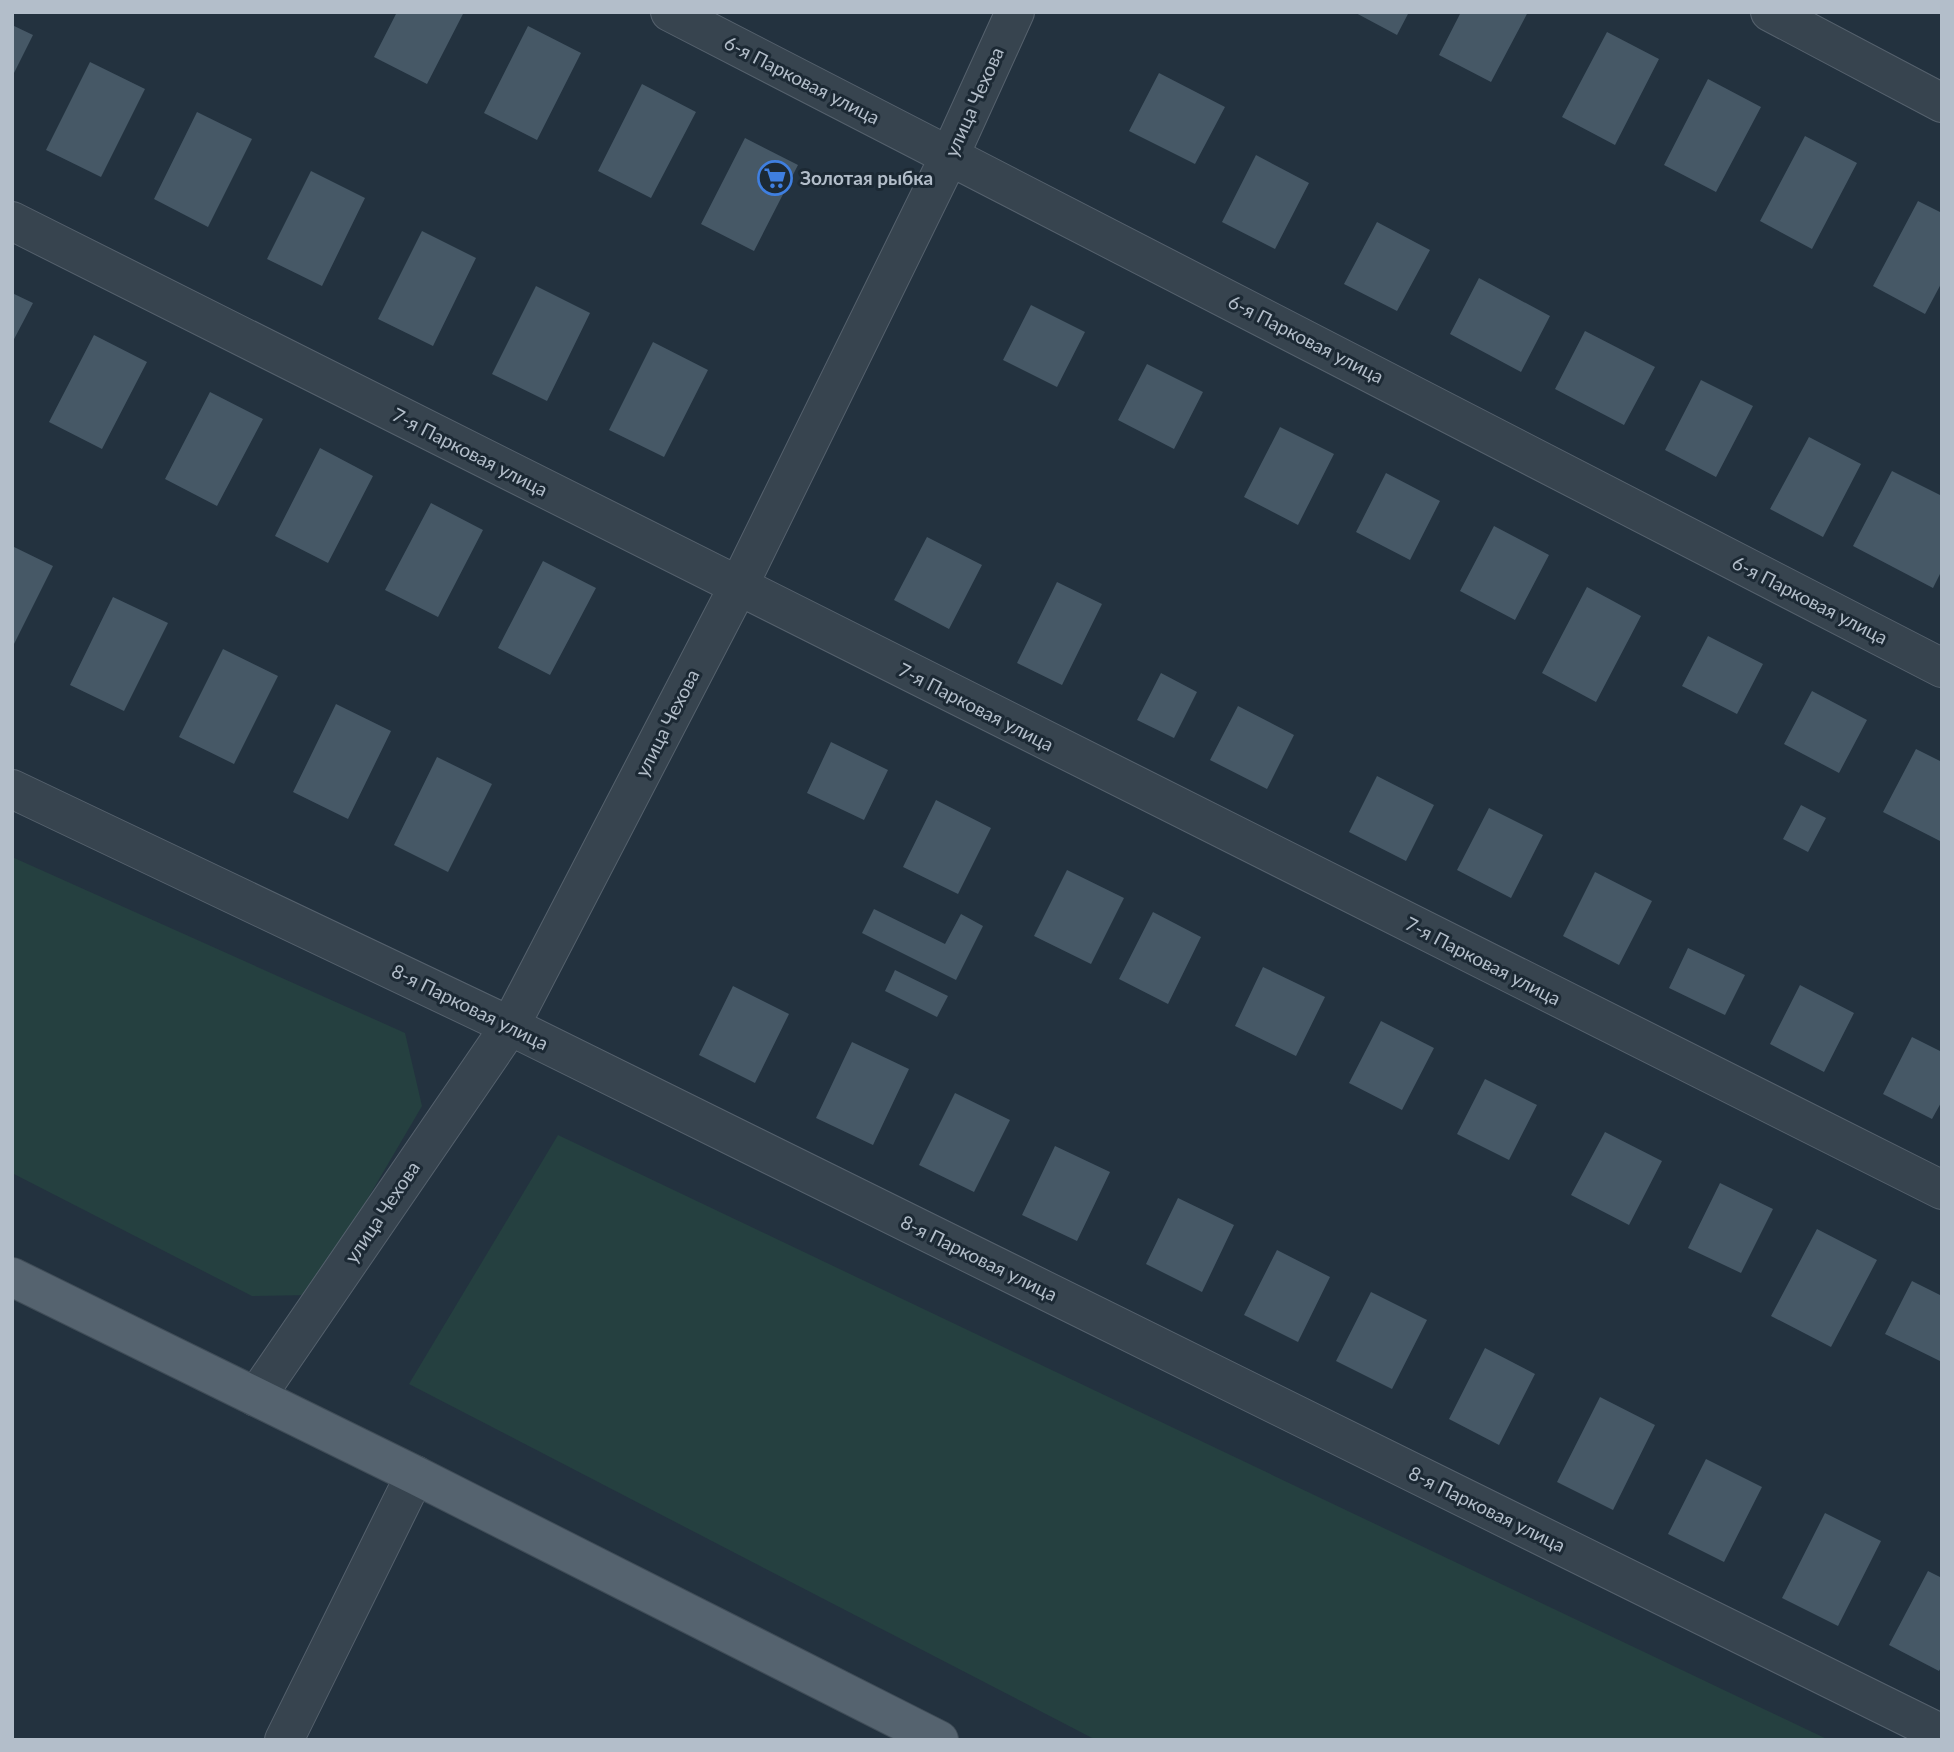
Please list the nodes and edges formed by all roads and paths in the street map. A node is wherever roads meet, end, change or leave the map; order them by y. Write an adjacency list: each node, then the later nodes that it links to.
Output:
1 (670, 12): 5 (street, 6-я Парковая улица)
2 (1015, 12): 5 (street, улица Чехова)
3 (1770, 12): 4 (street)
4 (1942, 103)
5 (950, 155): 7 (street, улица Чехова); 8 (street, 6-я Парковая улица)
6 (12, 221): 7 (street, 7-я Парковая улица)
7 (738, 587): 10 (street, улица Чехова); 11 (street, 7-я Парковая улица)
8 (1942, 668)
9 (12, 789): 10 (street, 8-я Парковая улица)
10 (510, 1026): 13 (street, улица Чехова); 15 (street, 8-я Парковая улица)
11 (1942, 1190)
12 (12, 1277): 13 (main road)
13 (256, 1397): 14 (main road)
14 (415, 1475): 16 (street); 17 (main road)
15 (1942, 1734)
16 (284, 1740)
17 (939, 1740)

